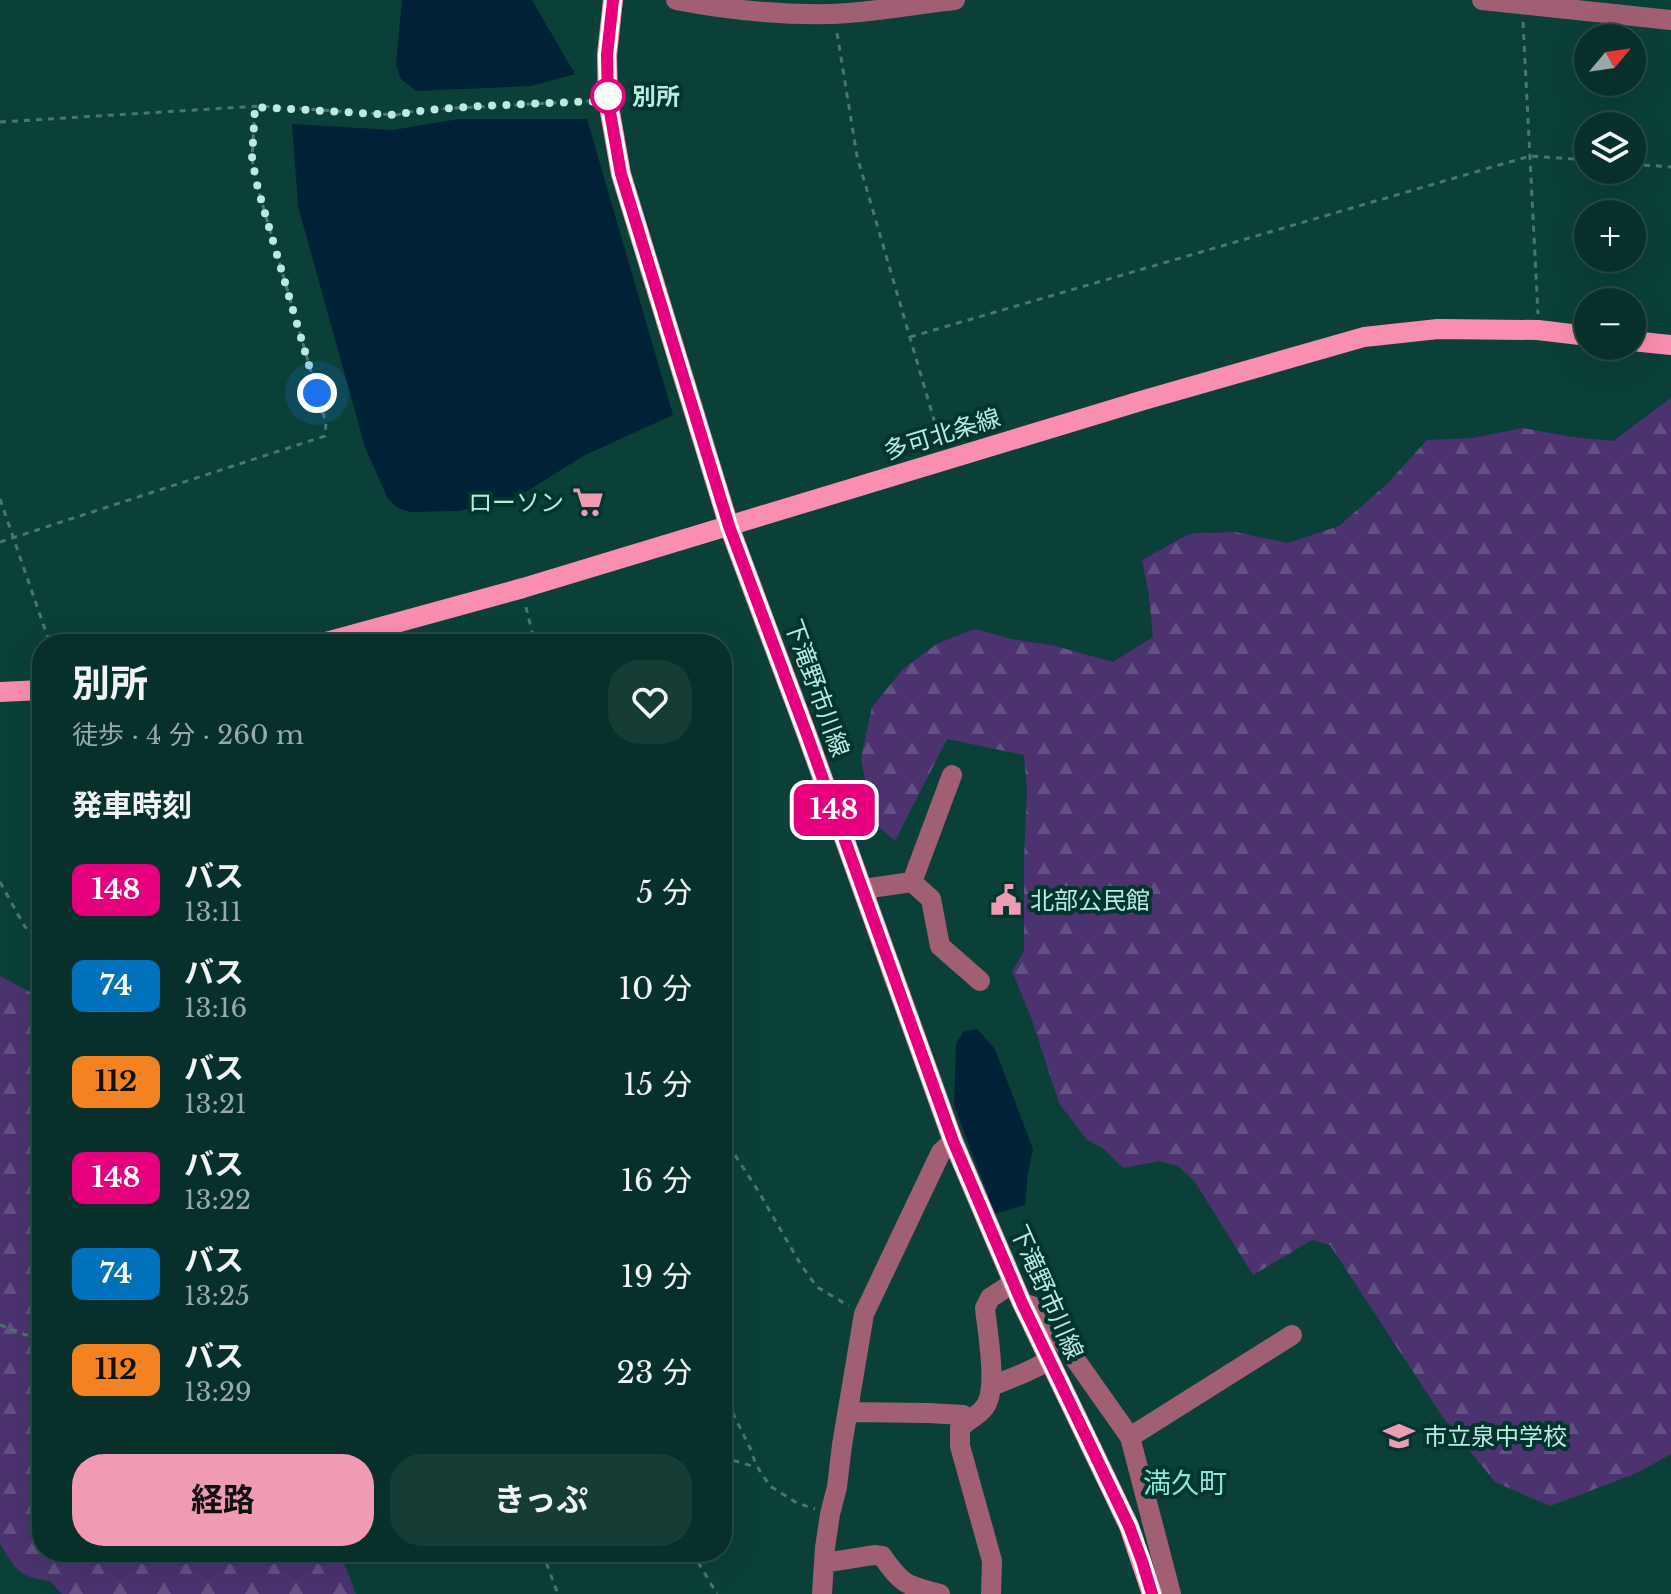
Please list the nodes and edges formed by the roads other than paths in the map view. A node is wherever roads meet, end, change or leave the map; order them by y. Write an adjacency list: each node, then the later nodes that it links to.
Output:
1 (613, 0): 10 (main road, 下滝野市川線)
2 (676, 0): 3 (street)
3 (955, 0)
4 (1482, 0): 5 (street)
5 (1522, 3): 6 (street)
6 (1671, 20)
7 (1574, 334): 10 (main road, 多可北条線)
8 (1646, 342): 9 (main road)
9 (1671, 345)
10 (729, 526): 11 (main road, 多可北条線); 16 (main road, 下滝野市川線)
11 (355, 634)
12 (32, 690): 13 (main road)
13 (0, 692)
14 (952, 775): 15 (street)
15 (912, 882): 16 (street); 17 (street)
16 (863, 889): 18 (main road, 下滝野市川線)
17 (980, 981)
18 (953, 1141): 19 (main road, 下滝野市川線); 24 (street)
19 (1013, 1283): 20 (main road, 下滝野市川線); 23 (street)
20 (1022, 1303): 22 (main road, 下滝野市川線); 26 (street)
21 (1292, 1335): 26 (street)
22 (1049, 1361): 23 (street); 31 (main road, 下滝野市川線)
23 (992, 1386): 25 (street)
24 (849, 1412): 25 (street); 27 (street)
25 (967, 1420): 30 (street)
26 (1130, 1437): 32 (street)
27 (824, 1563): 28 (street); 29 (street)
28 (822, 1594)
29 (940, 1594)
30 (991, 1594)
31 (1152, 1594)
32 (1171, 1594)

